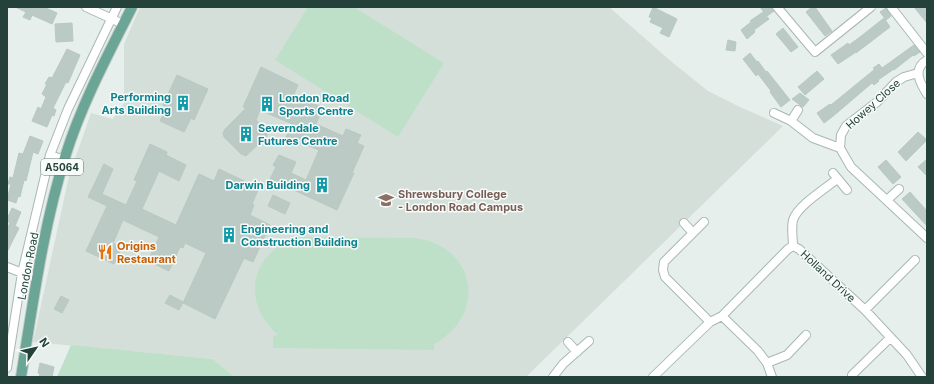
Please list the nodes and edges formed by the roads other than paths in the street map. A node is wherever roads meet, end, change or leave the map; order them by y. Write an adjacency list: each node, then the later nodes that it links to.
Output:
1 (86, 7): 7 (street)
2 (117, 7): 7 (street, London Road)
3 (132, 7): 8 (main road, London Road / A5064)
4 (777, 7): 5 (street)
5 (871, 7)
6 (891, 7): 9 (street)
7 (111, 19): 8 (street); 17 (street, London Road)
8 (123, 24): 18 (main road, London Road / A5064)
9 (927, 53)
10 (927, 60): 11 (street)
11 (918, 73): 12 (street); 16 (street, Howey Close)
12 (927, 94)
13 (798, 110): 15 (street)
14 (774, 113): 15 (street)
15 (791, 121): 16 (street)
16 (840, 148): 21 (street)
17 (50, 154): 18 (street); 29 (street, London Road)
18 (64, 160): 30 (main road, London Road / A5064)
19 (899, 189): 21 (street)
20 (847, 190): 26 (street)
21 (887, 200): 25 (street)
22 (704, 222): 24 (street)
23 (684, 223): 24 (street)
24 (693, 233): 33 (street)
25 (927, 238)
26 (793, 246): 31 (street, Holland Drive); 32 (street, Holland Drive)
27 (915, 260): 31 (street)
28 (7, 266): 29 (street)
29 (22, 273): 30 (street); 40 (street, London Road)
30 (38, 279): 41 (main road, London Road / A5064)
31 (865, 310): 35 (street, Holland Drive)
32 (722, 316): 33 (street, Holland Drive); 39 (street)
33 (710, 322): 43 (street, Holland Drive)
34 (806, 335): 39 (street)
35 (890, 338): 45 (street); 46 (street, Holland Drive)
36 (589, 340): 38 (street)
37 (568, 342): 38 (street)
38 (577, 352): 42 (street)
39 (768, 363): 44 (street)
40 (7, 368)
41 (21, 377)
42 (553, 377)
43 (653, 377)
44 (772, 377)
45 (852, 377)
46 (922, 377)

